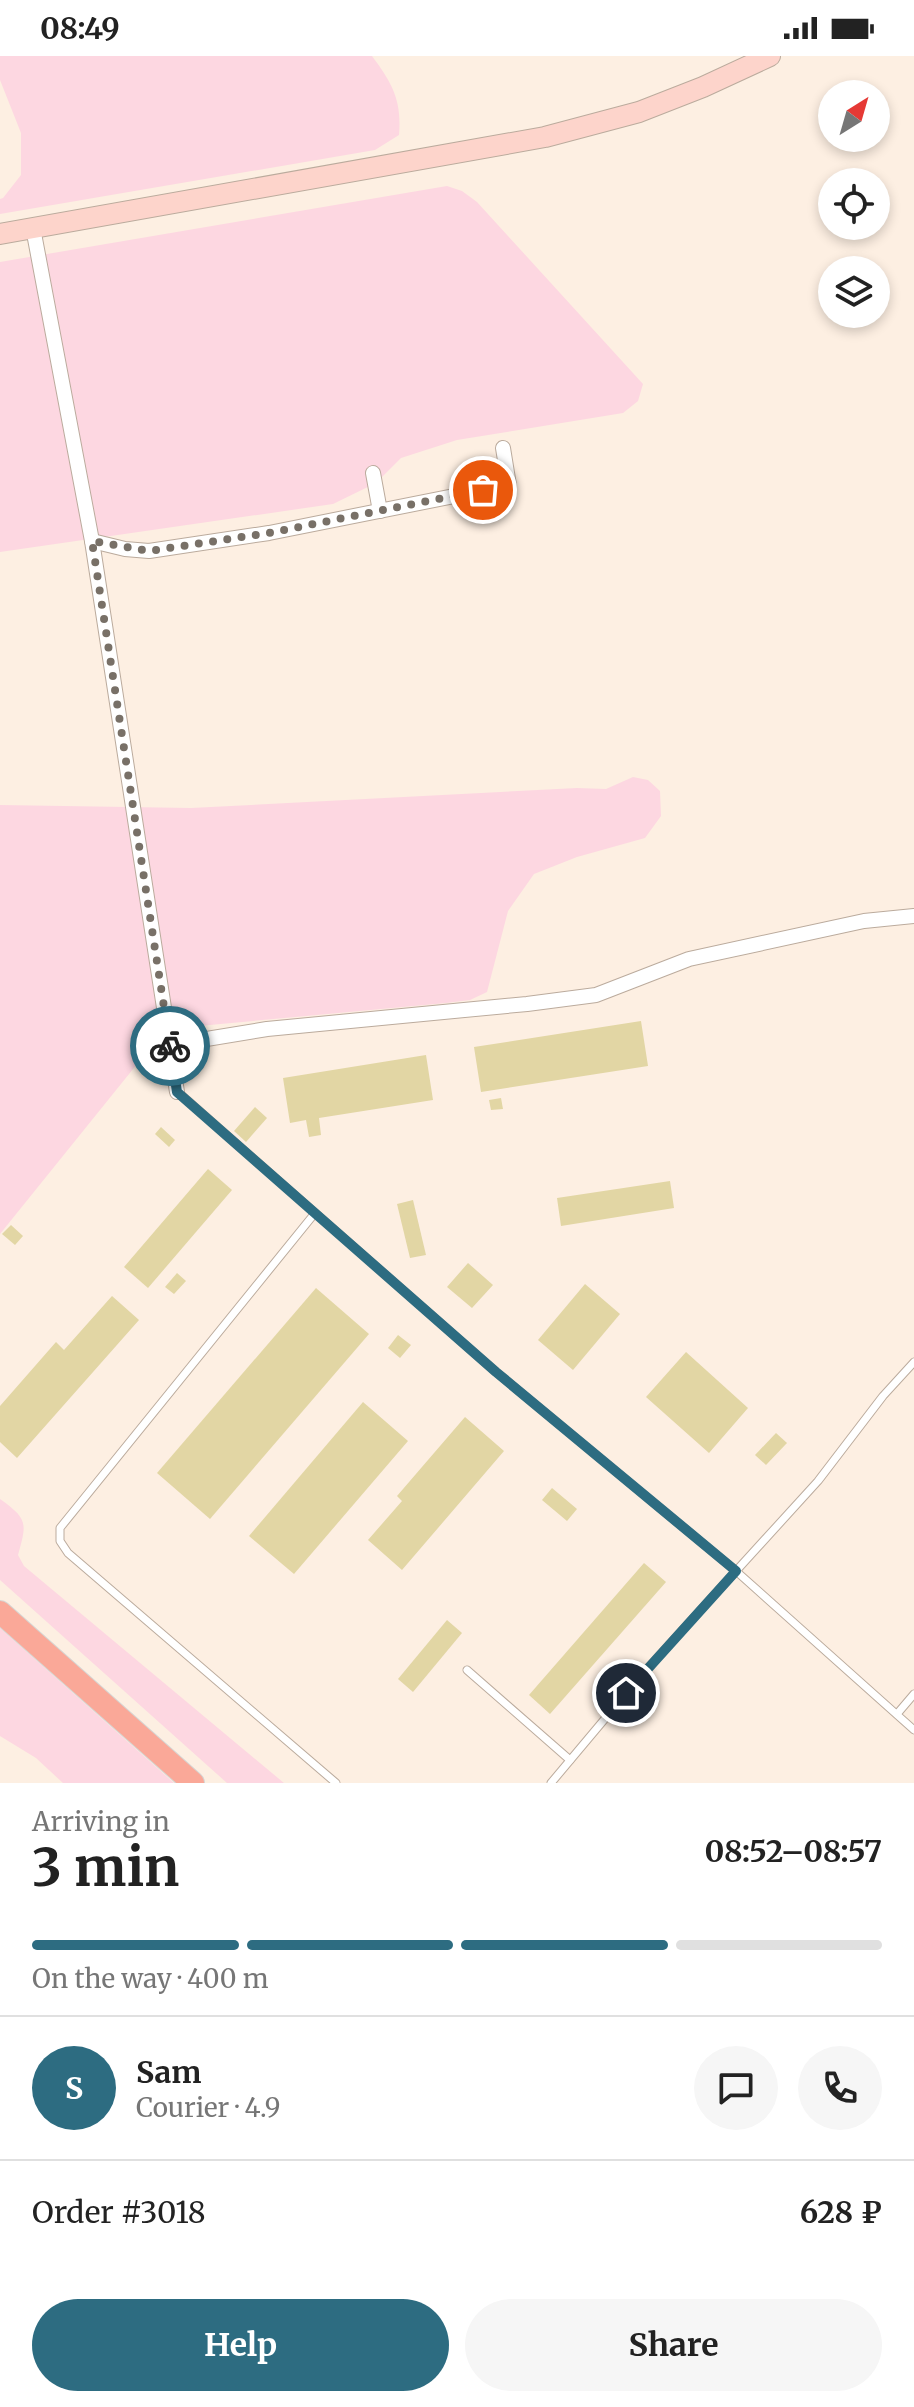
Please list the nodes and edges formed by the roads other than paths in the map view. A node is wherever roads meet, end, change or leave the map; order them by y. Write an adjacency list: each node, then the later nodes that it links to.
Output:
1 (770, 56): 2 (main road)
2 (33, 228): 3 (main road); 7 (street)
3 (0, 234)
4 (503, 448): 6 (street)
5 (373, 473): 6 (street)
6 (380, 511): 7 (street)
7 (92, 541): 9 (street)
8 (914, 916): 9 (street)
9 (170, 1045): 10 (street)
10 (177, 1092): 11 (lane)
11 (315, 1213): 13 (lane); 21 (lane)
12 (914, 1362): 13 (lane)
13 (736, 1571): 17 (lane); 19 (lane)
14 (0, 1612): 20 (main road)
15 (467, 1670): 19 (lane)
16 (914, 1694): 17 (lane)
17 (897, 1714): 18 (lane)
18 (914, 1730)
19 (570, 1760): 22 (lane)
20 (193, 1783)
21 (336, 1783)
22 (551, 1783)

